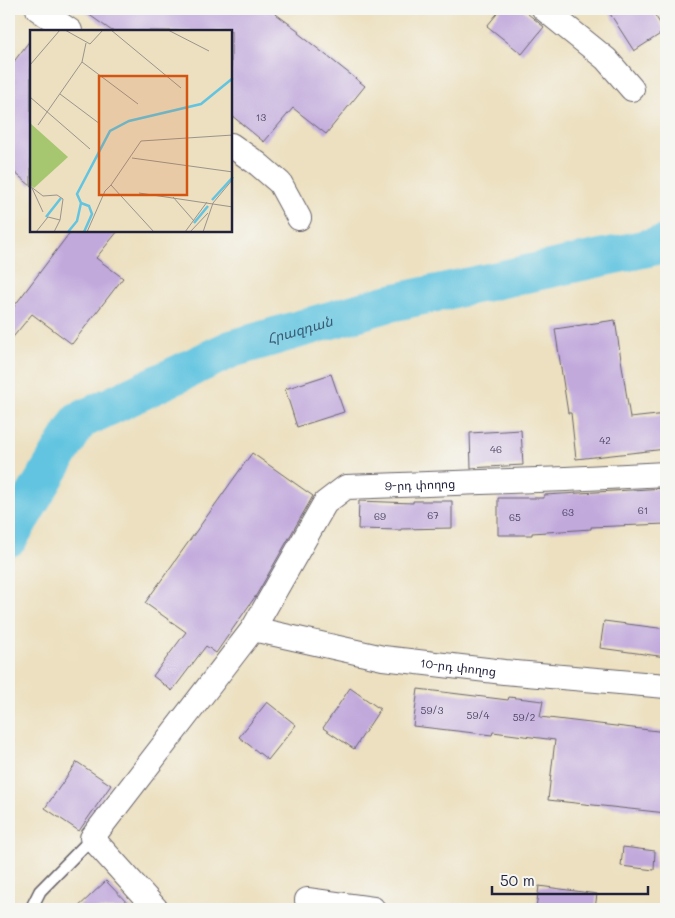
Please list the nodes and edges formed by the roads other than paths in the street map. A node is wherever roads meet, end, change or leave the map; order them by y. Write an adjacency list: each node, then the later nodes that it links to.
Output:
1 (38, 9): 3 (street)
2 (544, 9): 4 (street)
3 (69, 30)
4 (632, 89)
5 (232, 146): 6 (street)
6 (299, 218)
7 (666, 474): 8 (street, 9-րդ փողոց)
8 (253, 629): 9 (street, 10-րդ փողոց); 10 (street, 9-րդ փողոց)
9 (666, 686)
10 (92, 838): 12 (lane); 13 (street)
11 (307, 900): 14 (street)
12 (31, 909)
13 (156, 909)
14 (373, 909)

